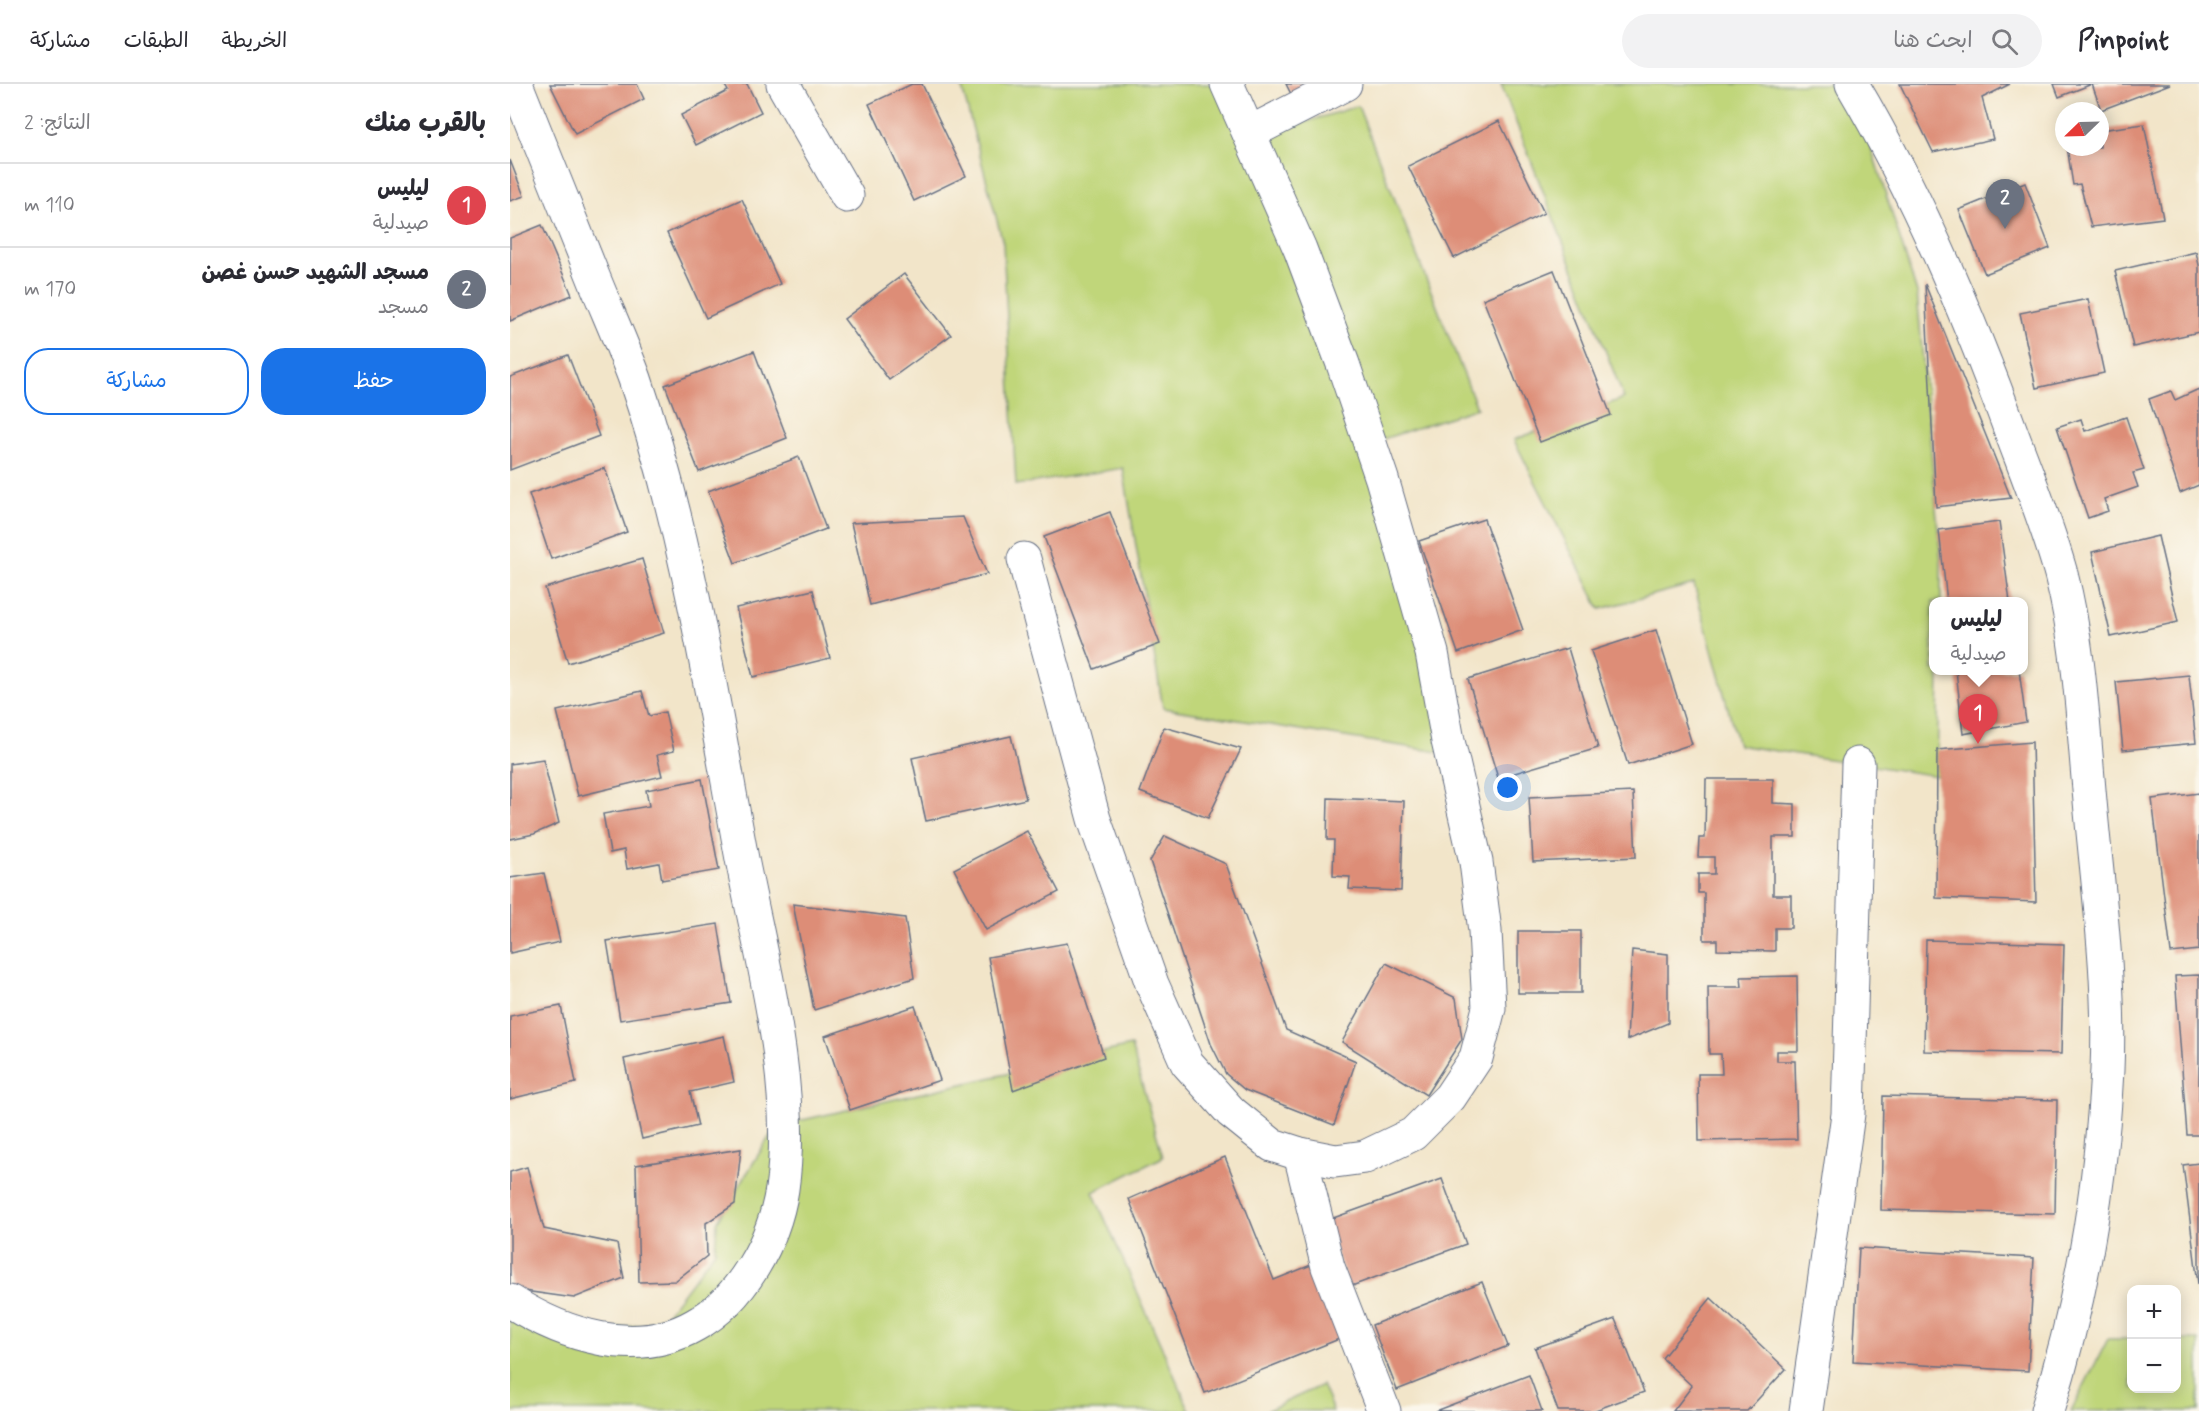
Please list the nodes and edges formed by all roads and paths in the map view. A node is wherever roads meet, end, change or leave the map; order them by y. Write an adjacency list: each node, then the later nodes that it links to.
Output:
1 (516, 84): 11 (street)
2 (783, 84): 7 (street)
3 (1227, 84): 6 (street)
4 (1345, 84): 6 (street)
5 (1852, 84): 14 (street)
6 (1249, 133): 10 (street)
7 (847, 196)
8 (1024, 559): 10 (street)
9 (1858, 764): 13 (street)
10 (1300, 1154): 12 (street)
11 (510, 1300)
12 (1384, 1411)
13 (1806, 1411)
14 (2047, 1411)

